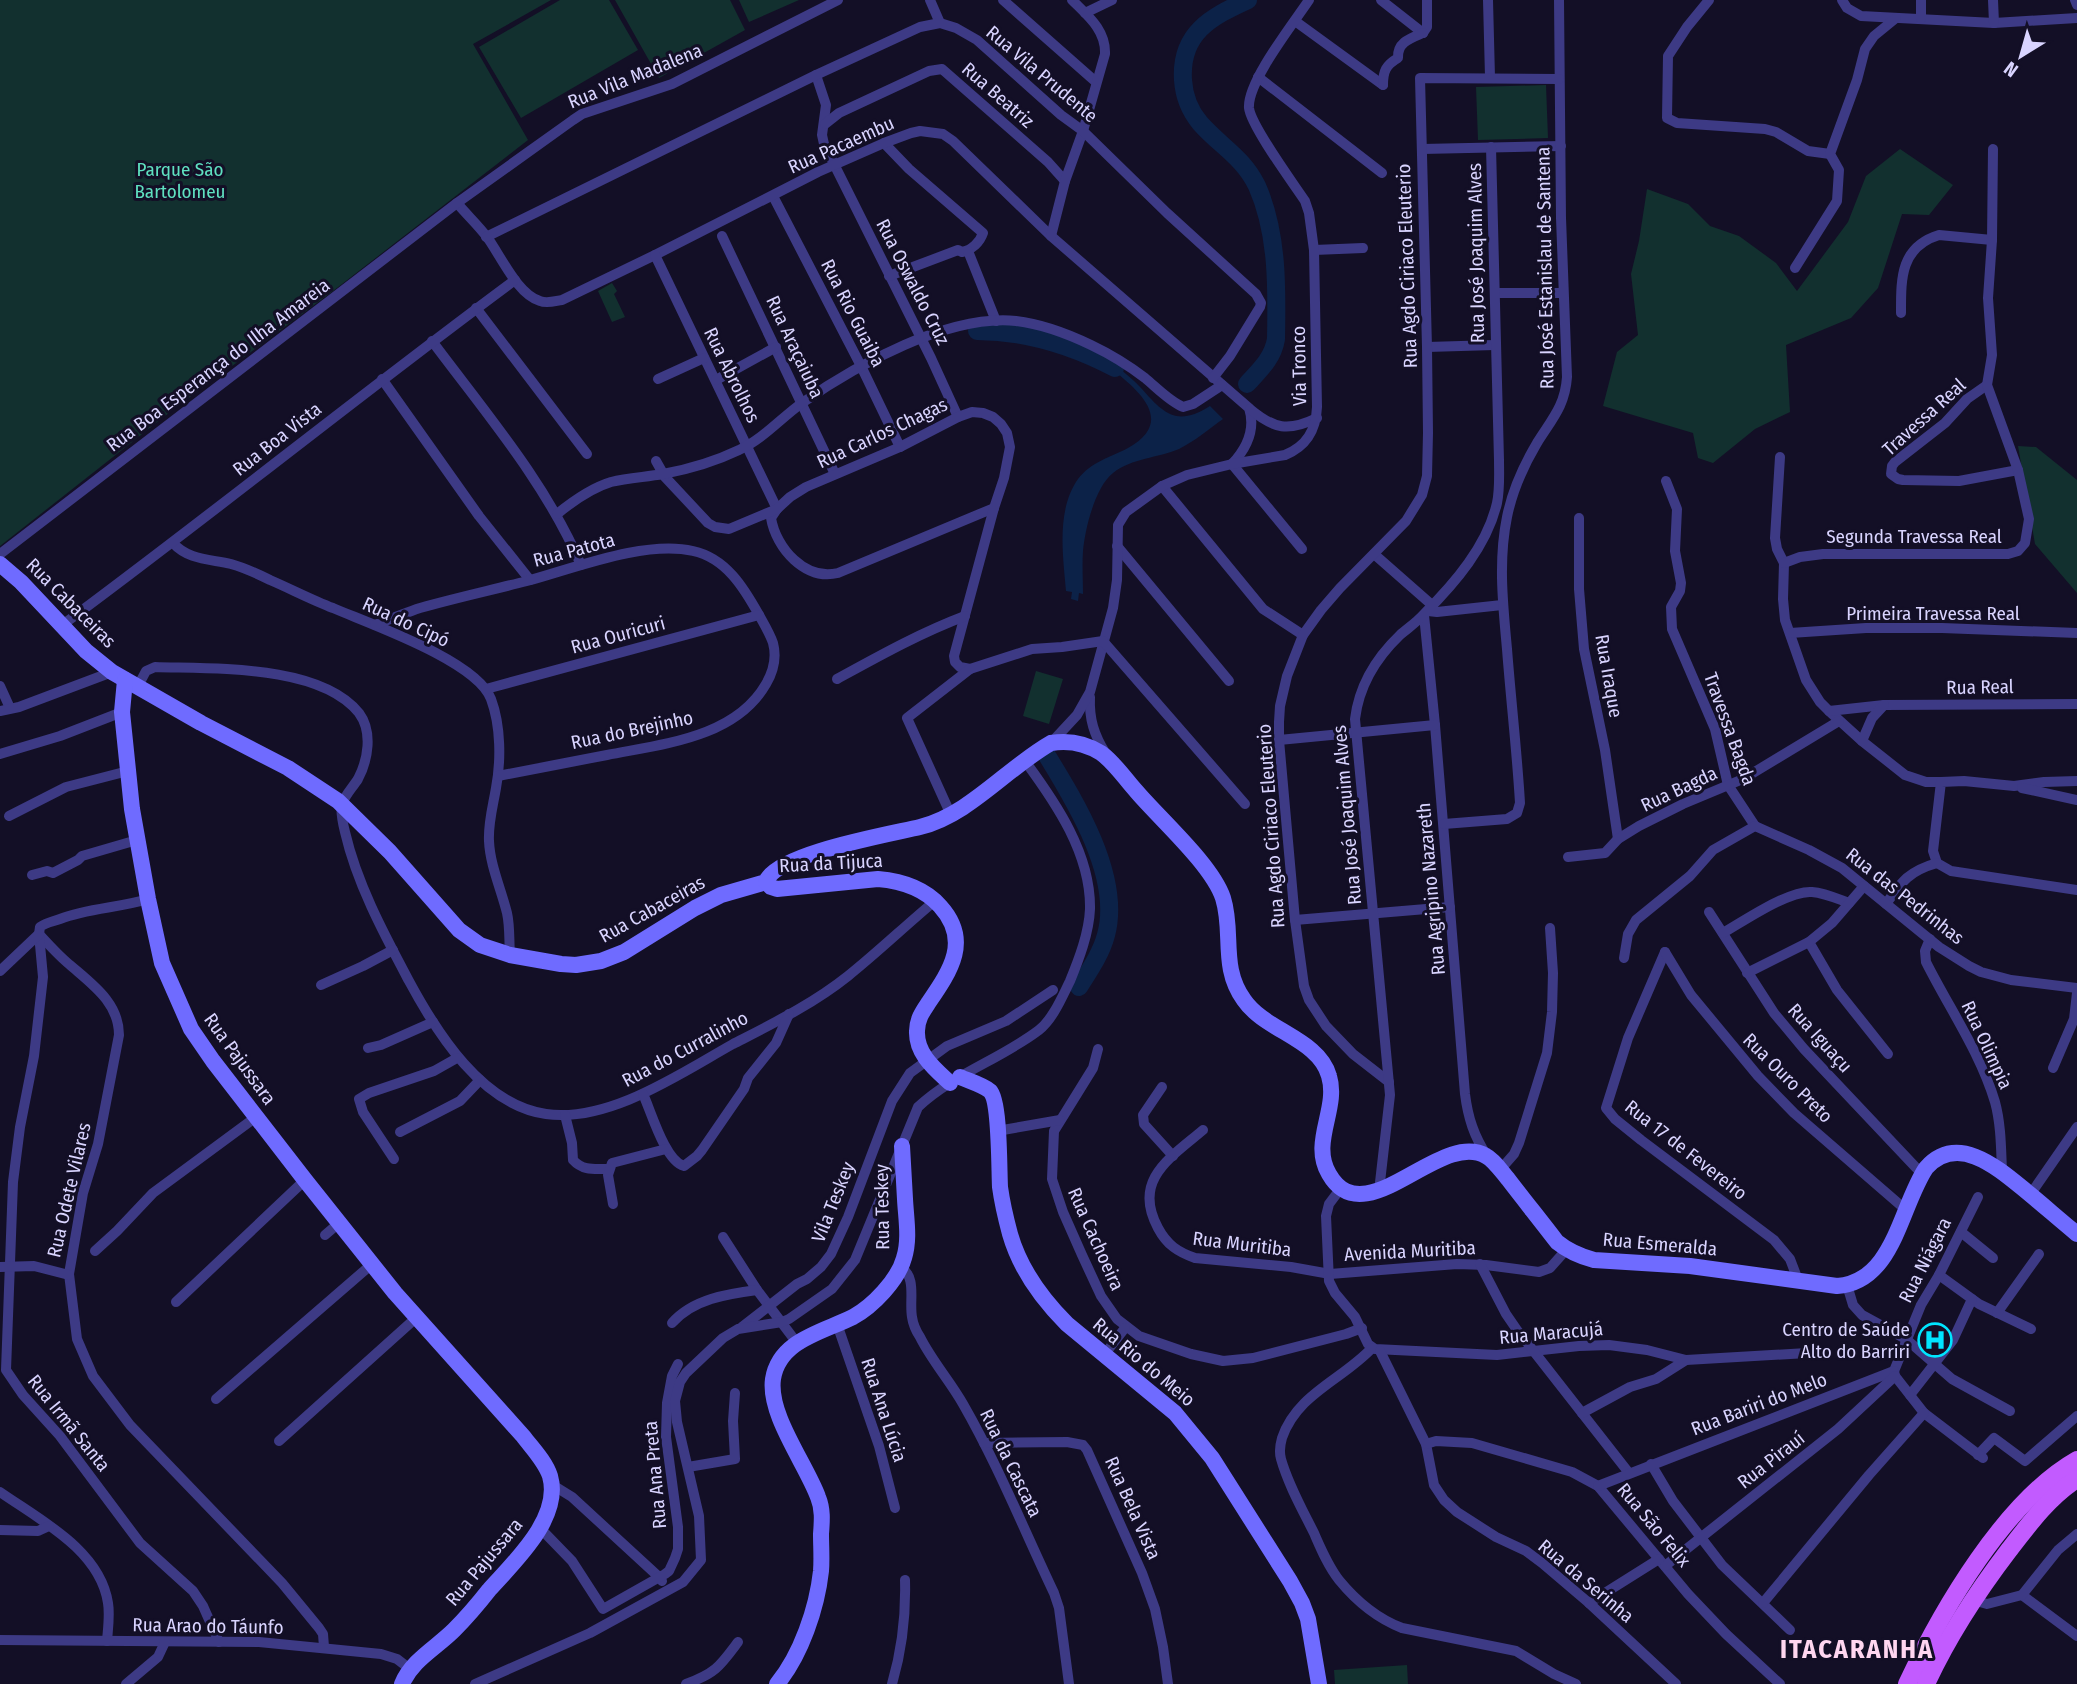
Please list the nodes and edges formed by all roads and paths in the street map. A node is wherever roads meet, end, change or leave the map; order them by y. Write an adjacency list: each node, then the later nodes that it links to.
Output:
1 (838, 0): 44 (street, Rua Vila Madalena)
2 (930, 0): 24 (street)
3 (1003, 0): 31 (street)
4 (1072, 0): 18 (street)
5 (1112, 0): 18 (street)
6 (1309, 0): 23 (street, Via Tronco)
7 (1381, 0): 26 (street)
8 (1427, 0): 26 (street)
9 (1488, 0): 29 (street)
10 (1559, 0): 19 (street, Rua José Estanislau de Santena)
11 (1568, 0): 19 (street)
12 (1709, 0): 39 (street)
13 (1842, 0): 20 (street)
14 (1921, 0): 22 (street)
15 (1993, 0): 25 (street)
16 (2075, 0): 17 (street)
17 (2077, 5)
18 (1085, 13): 31 (street)
19 (1559, 14): 30 (street, Rua José Estanislau de Santena)
20 (1896, 18): 22 (street); 39 (street)
21 (2077, 18): 25 (street)
22 (1921, 19): 25 (street)
23 (1295, 21): 26 (street); 28 (street, Via Tronco)
24 (940, 23): 27 (street); 33 (street, Rua Vila Prudente)
25 (1994, 23)
26 (1423, 33)
27 (816, 75): 32 (street); 45 (street)
28 (1258, 77): 41 (street); 50 (street, Via Tronco)
29 (1490, 77): 30 (street); 37 (street, Rua Agdo Ciriaco Eleuterio)
30 (1559, 79): 35 (street, Rua José Estanislau de Santena)
31 (1096, 82): 33 (street)
32 (824, 125): 40 (street); 42 (street, Rua Beatriz)
33 (1083, 131): 42 (street); 71 (street, Rua Vila Prudente)
34 (884, 143): 40 (street, Rua Pacaembu); 47 (street, Rua Pacaembu); 51 (street)
35 (1562, 146): 36 (street); 57 (street, Rua José Estanislau de Santena)
36 (1491, 147): 37 (street); 56 (street, Rua José Joaquim Alves)
37 (1422, 149): 65 (street, Rua Agdo Ciriaco Eleuterio)
38 (1993, 149): 48 (street, Segunda Travessa Real)
39 (1830, 153): 53 (street)
40 (835, 164): 43 (street, Rua Pacaembu); 54 (street, Rua Oswaldo Cruz)
41 (1382, 173)
42 (1065, 181): 47 (street)
43 (773, 196): 52 (street, Rua Pacaembu); 67 (street, Rua Rio Guaiba)
44 (457, 203): 45 (street, Rua Pacaembu); 95 (street, Rua Boa Esperança do Ilha Amareia)
45 (486, 236): 55 (street, Rua Pacaembu)
46 (722, 236): 64 (street, Rua Araçaiuba)
47 (1051, 236): 71 (street, Rua Pacaembu)
48 (1992, 240): 59 (street); 72 (street, Segunda Travessa Real)
49 (1363, 248): 50 (street)
50 (1314, 250): 76 (street, Via Tronco)
51 (968, 251): 54 (street); 60 (street)
52 (655, 255): 55 (street, Rua Pacaembu); 66 (street, Rua Abrolhos)
53 (1795, 268)
54 (889, 276): 61 (street, Rua Oswaldo Cruz)
55 (515, 280): 58 (street, Rua Boa Vista)
56 (1495, 293): 57 (street); 63 (street, Rua José Joaquim Alves)
57 (1563, 293): 101 (street, Rua José Estanislau de Santena)
58 (476, 308): 62 (street, Rua Boa Vista); 79 (street)
59 (1901, 313)
60 (996, 321): 61 (street); 71 (street)
61 (922, 338): 67 (street); 75 (street, Rua Oswaldo Cruz)
62 (432, 341): 68 (street, Rua Boa Vista); 90 (street)
63 (1495, 345): 65 (street); 102 (street, Rua José Joaquim Alves)
64 (776, 347): 70 (street); 73 (street, Rua Araçaiuba)
65 (1427, 347): 96 (street, Rua Agdo Ciriaco Eleuterio)
66 (704, 358): 69 (street); 70 (street, Rua Abrolhos)
67 (861, 366): 73 (street); 78 (street, Rua Rio Guaiba)
68 (382, 379): 92 (street, Rua Boa Vista); 100 (street)
69 (659, 379)
70 (716, 380): 77 (street, Rua Abrolhos)
71 (1217, 382): 74 (street, Rua Pacaembu)
72 (1987, 385): 83 (street, Segunda Travessa Real); 83 (street, Travessa Real)
73 (802, 403): 77 (street); 85 (street, Rua Araçaiuba)
74 (1249, 408): 76 (street, Rua Pacaembu); 82 (street)
75 (958, 417): 78 (street, Rua Carlos Chagas); 89 (street, Rua Carlos Chagas)
76 (1317, 418): 82 (street, Via Tronco)
77 (747, 447): 84 (street); 88 (street, Rua Abrolhos)
78 (900, 447): 85 (street, Rua Carlos Chagas)
79 (587, 454)
80 (1780, 457): 97 (street)
81 (656, 461): 84 (street, Rua Carlos Chagas)
82 (1232, 464): 87 (street, Via Tronco); 94 (street)
83 (2018, 470): 97 (street, Segunda Travessa Real)
84 (663, 474): 88 (street, Rua Carlos Chagas); 90 (street)
85 (835, 474): 88 (street, Rua Carlos Chagas)
86 (1665, 481): 136 (street, Travessa Bagda)
87 (1163, 486): 93 (street, Via Tronco); 109 (street)
88 (777, 509): 89 (street)
89 (993, 509): 104 (street, Rua Carlos Chagas)
90 (557, 514): 99 (street)
91 (1579, 518): 145 (street, Rua Iraque)
92 (173, 543): 105 (street, Rua do Cipó); 106 (street, Rua Boa Vista)
93 (1117, 547): 110 (street, Via Tronco); 114 (street)
94 (1302, 549)
95 (0, 554)
96 (1374, 554): 102 (street); 109 (street, Rua Agdo Ciriaco Eleuterio)
97 (1784, 563): 107 (street)
98 (0, 564): 106 (main road, Rua Cabaceiras)
99 (581, 565): 100 (street, Rua Patota); 103 (street, Rua Patota)
100 (530, 580): 105 (street, Rua Patota)
101 (1502, 605): 102 (street); 143 (street, Rua José Estanislau de Santena)
102 (1428, 610): 124 (street, Rua Agripino Nazareth); 125 (street, Rua José Joaquim Alves)
103 (759, 615): 116 (street, Rua Ouricuri); 133 (street, Rua do Brejinho)
104 (965, 616): 111 (street, Rua Carlos Chagas); 113 (street)
105 (375, 625): 116 (street, Rua do Cipó)
106 (61, 626): 112 (main road, Rua Cabaceiras)
107 (1790, 633): 108 (street, Primeira Travessa Real); 121 (street)
108 (2077, 633)
109 (1303, 635): 126 (street, Rua Agdo Ciriaco Eleuterio)
110 (1103, 641): 111 (street); 117 (street, Via Tronco); 140 (street)
111 (970, 669): 141 (street)
112 (125, 679): 120 (street); 122 (main road, Rua Pajussara); 139 (main road, Rua Cabaceiras); 139 (street)
113 (837, 679)
114 (1228, 681)
115 (0, 686): 120 (street)
116 (486, 689): 133 (street)
117 (1090, 692): 128 (street, Via Tronco); 130 (street)
118 (2077, 704): 119 (street, Rua Real)
119 (1884, 705): 121 (street, Rua Real); 127 (street)
120 (5, 709)
121 (1829, 711): 123 (street)
122 (122, 712): 129 (street); 132 (main road, Rua Pajussara)
123 (1839, 721): 127 (street); 136 (street, Rua Bagda)
124 (1436, 725): 125 (street); 143 (street, Rua Agripino Nazareth)
125 (1355, 732): 126 (street); 158 (street, Rua José Joaquim Alves)
126 (1279, 740): 160 (street, Rua Agdo Ciriaco Eleuterio)
127 (1862, 741): 135 (street)
128 (1051, 743): 130 (main road); 131 (main road, Rua Cabaceiras)
129 (0, 754)
130 (1109, 760): 206 (main road)
131 (1026, 761): 141 (main road, Rua Cabaceiras); 185 (street)
132 (128, 771): 142 (street); 146 (main road, Rua Pajussara)
133 (498, 776): 168 (street)
134 (2077, 781): 137 (street)
135 (1946, 782): 137 (street); 148 (street)
136 (1728, 785): 144 (street, Travessa Bagda); 145 (street, Rua Bagda)
137 (2014, 786): 138 (street)
138 (2077, 800)
139 (342, 804): 166 (street, Rua do Curralinho); 168 (main road, Rua Cabaceiras)
140 (1245, 804)
141 (951, 815): 150 (main road, Rua Cabaceiras)
142 (9, 816)
143 (1444, 824): 157 (street, Rua Agripino Nazareth)
144 (1755, 826): 151 (street, Rua das Pedrinhas); 169 (street)
145 (1618, 839): 147 (street, Rua Bagda)
146 (137, 840): 149 (street); 153 (main road, Rua Pajussara)
147 (1568, 857)
148 (1937, 863): 152 (street); 156 (street)
149 (32, 875)
150 (766, 883): 154 (main road, Rua da Tijuca); 168 (main road, Rua Cabaceiras)
151 (1864, 886): 155 (street); 156 (street, Rua das Pedrinhas)
152 (2077, 890)
153 (148, 900): 163 (street); 190 (main road, Rua Pajussara)
154 (936, 900): 176 (street, Rua do Curralinho); 182 (main road)
155 (1849, 904): 162 (street); 165 (street)
156 (1886, 904): 164 (street, Rua das Pedrinhas)
157 (1450, 907): 158 (street); 199 (street, Rua Agripino Nazareth)
158 (1373, 912): 160 (street); 186 (street, Rua José Joaquim Alves)
159 (1709, 912): 162 (street, Rua Iguaçu)
160 (1295, 920): 186 (street, Rua Agdo Ciriaco Eleuterio)
161 (1550, 928): 202 (street)
162 (1723, 933): 171 (street, Rua Iguaçu)
163 (38, 934): 170 (street); 224 (street, Rua Irmã Santa); 226 (street, Rua Odete Vilares)
164 (1930, 939): 173 (street, Rua das Pedrinhas); 203 (street, Rua Olimpia)
165 (1809, 942): 171 (street); 180 (street)
166 (393, 950): 172 (street); 177 (street, Rua do Curralinho)
167 (1665, 951): 211 (street, Rua Ouro Preto); 228 (street, Rua 17 de Fevereiro)
168 (510, 955)
169 (1624, 958)
170 (0, 971)
171 (1747, 973): 204 (street, Rua Iguaçu)
172 (321, 985)
173 (2077, 988)
174 (1053, 990): 182 (street, Vila Teskey)
175 (2077, 993): 183 (street)
176 (789, 1014): 188 (street, Rua do Curralinho); 197 (street)
177 (433, 1022): 178 (street); 181 (street, Rua do Curralinho)
178 (368, 1048)
179 (1098, 1049): 191 (street, Rua Cachoeira)
180 (1888, 1054)
181 (457, 1058): 184 (street, Rua do Curralinho); 200 (street)
182 (927, 1061): 185 (main road); 233 (street, Vila Teskey)
183 (2053, 1068)
184 (480, 1080): 189 (street, Rua do Curralinho); 195 (street)
185 (955, 1080): 193 (main road, Rua Rio do Meio); 196 (street)
186 (1389, 1082): 207 (street, Rua José Joaquim Alves)
187 (1162, 1087): 198 (street)
188 (643, 1094): 189 (street, Rua do Curralinho); 197 (street)
189 (565, 1115): 201 (street)
190 (253, 1119): 205 (main road, Rua Pajussara); 218 (street, Rua Pajussara)
191 (1060, 1120): 193 (street); 239 (street, Rua Cachoeira)
192 (2077, 1127): 208 (street)
193 (998, 1130): 249 (main road, Rua Rio do Meio)
194 (1203, 1130): 198 (street, Rua Muritiba)
195 (400, 1132)
196 (902, 1146): 223 (main road, Rua Teskey); 236 (street)
197 (666, 1149): 201 (street)
198 (1173, 1156): 225 (street, Rua Muritiba)
199 (1487, 1156): 202 (main road); 207 (main road)
200 (394, 1159)
201 (608, 1169): 210 (street)
202 (1500, 1170): 217 (main road)
203 (2002, 1171): 204 (main road); 208 (main road)
204 (1922, 1174): 211 (main road)
205 (304, 1180): 212 (main road, Rua Pajussara); 232 (street)
206 (1341, 1188): 207 (main road); 225 (street, Rua da Serinha)
207 (1379, 1191)
208 (2030, 1195): 214 (main road)
209 (1978, 1197): 213 (street, Rua Niágara)
210 (612, 1204)
211 (1906, 1210): 229 (main road, Rua Esmeralda)
212 (339, 1223): 215 (street); 221 (main road, Rua Pajussara)
213 (1961, 1232): 220 (street); 227 (street, Rua Niágara)
214 (2077, 1234)
215 (325, 1235)
216 (723, 1237): 230 (street)
217 (1566, 1250): 222 (street, Avenida Muritiba); 228 (main road, Rua Esmeralda)
218 (95, 1251)
219 (2039, 1254): 234 (street)
220 (1993, 1258)
221 (372, 1264): 235 (main road, Rua Pajussara); 256 (street)
222 (1480, 1265): 225 (street, Avenida Muritiba); 247 (street)
223 (901, 1267): 238 (main road); 262 (street, Rua da Cascata)
224 (5, 1268): 226 (street); 243 (street, Rua Irmã Santa)
225 (1330, 1273): 240 (street, Rua da Serinha)
226 (69, 1275): 293 (street, Rua Odete Vilares)
227 (1939, 1275): 231 (street); 244 (street, Rua Niágara)
228 (1798, 1280): 229 (main road, Rua Esmeralda)
229 (1847, 1285): 244 (street)
230 (757, 1290): 233 (street); 237 (street)
231 (1972, 1299): 234 (street); 252 (street)
232 (176, 1302)
233 (770, 1307): 236 (street); 241 (street, Vila Teskey)
234 (1997, 1313): 242 (street)
235 (417, 1317): 261 (street); 269 (main road, Rua Pajussara)
236 (782, 1322): 241 (street); 245 (street)
237 (673, 1323)
238 (837, 1324): 245 (main road); 272 (street, Rua Ana Lúcia)
239 (1125, 1328): 240 (street, Rua Cachoeira); 249 (street)
240 (1362, 1328): 246 (street, Rua da Serinha)
241 (738, 1329): 266 (street, Vila Teskey)
242 (2031, 1329)
243 (3, 1337): 291 (street, Rua Irmã Santa)
244 (1906, 1339): 252 (street); 253 (street, Rua Pirauí)
245 (797, 1343): 298 (main road)
246 (1376, 1349): 247 (street, Rua Maracujá); 263 (street, Rua da Serinha); 303 (street)
247 (1533, 1351): 250 (street, Rua Maracujá); 258 (street)
248 (1807, 1353): 250 (street, Rua Maracujá)
249 (1104, 1355): 302 (main road, Rua Rio do Meio)
250 (1686, 1360): 258 (street)
251 (678, 1364): 279 (street, Rua Ana Preta)
252 (1935, 1365): 255 (street); 257 (street)
253 (1895, 1374): 255 (street); 265 (street, Rua Bariri do Melo); 277 (street, Rua Pirauí)
254 (734, 1393): 266 (street)
255 (1910, 1395): 259 (street)
256 (216, 1399)
257 (2010, 1411)
258 (1582, 1413): 267 (street)
259 (1924, 1413): 260 (street); 285 (street)
260 (2077, 1416)
261 (279, 1441)
262 (984, 1443): 300 (street, Rua da Cascata); 301 (street, Rua Bela Vista)
263 (1426, 1444): 270 (street, Rua São Felix); 284 (street, Rua da Serinha)
264 (2077, 1460): 306 (main road)
265 (1651, 1464): 267 (street, Rua Bariri do Melo); 277 (street)
266 (688, 1468): 281 (street, Vila Teskey)
267 (1629, 1473): 270 (street, Rua Bariri do Melo)
268 (2077, 1479): 283 (main road)
269 (551, 1484): 274 (main road, Rua Pajussara); 279 (street)
270 (1598, 1486): 278 (street, Rua São Felix)
271 (0, 1492): 273 (street)
272 (895, 1508)
273 (49, 1526): 275 (street); 289 (street)
274 (540, 1528): 279 (street, Rua Ana Preta); 294 (main road, Rua Pajussara)
275 (0, 1530)
276 (2077, 1534): 282 (street)
277 (1702, 1537): 278 (street, Rua Pirauí); 285 (street)
278 (1662, 1562): 284 (street, Rua Pirauí); 305 (street, Rua São Felix)
279 (659, 1577): 281 (street)
280 (905, 1580): 299 (street)
281 (666, 1590): 296 (street)
282 (2022, 1595): 283 (street); 287 (street)
283 (1973, 1600): 307 (main road)
284 (1589, 1603): 304 (street, Rua da Serinha)
285 (1763, 1603): 286 (street)
286 (1790, 1630)
287 (2077, 1636)
288 (0, 1640): 289 (street, Rua Arao do Táunfo)
289 (107, 1641): 290 (street, Rua Arao do Táunfo)
290 (165, 1642): 291 (street, Rua Arao do Táunfo); 295 (street)
291 (219, 1642): 293 (street, Rua Arao do Táunfo)
292 (738, 1642): 297 (street)
293 (324, 1647): 294 (street, Rua Arao do Táunfo)
294 (406, 1677)
295 (126, 1684)
296 (475, 1684)
297 (686, 1684)
298 (777, 1684)
299 (892, 1684)
300 (1069, 1684)
301 (1168, 1684)
302 (1319, 1684)
303 (1576, 1684)
304 (1676, 1684)
305 (1780, 1684)
306 (1907, 1684)
307 (1926, 1684)

